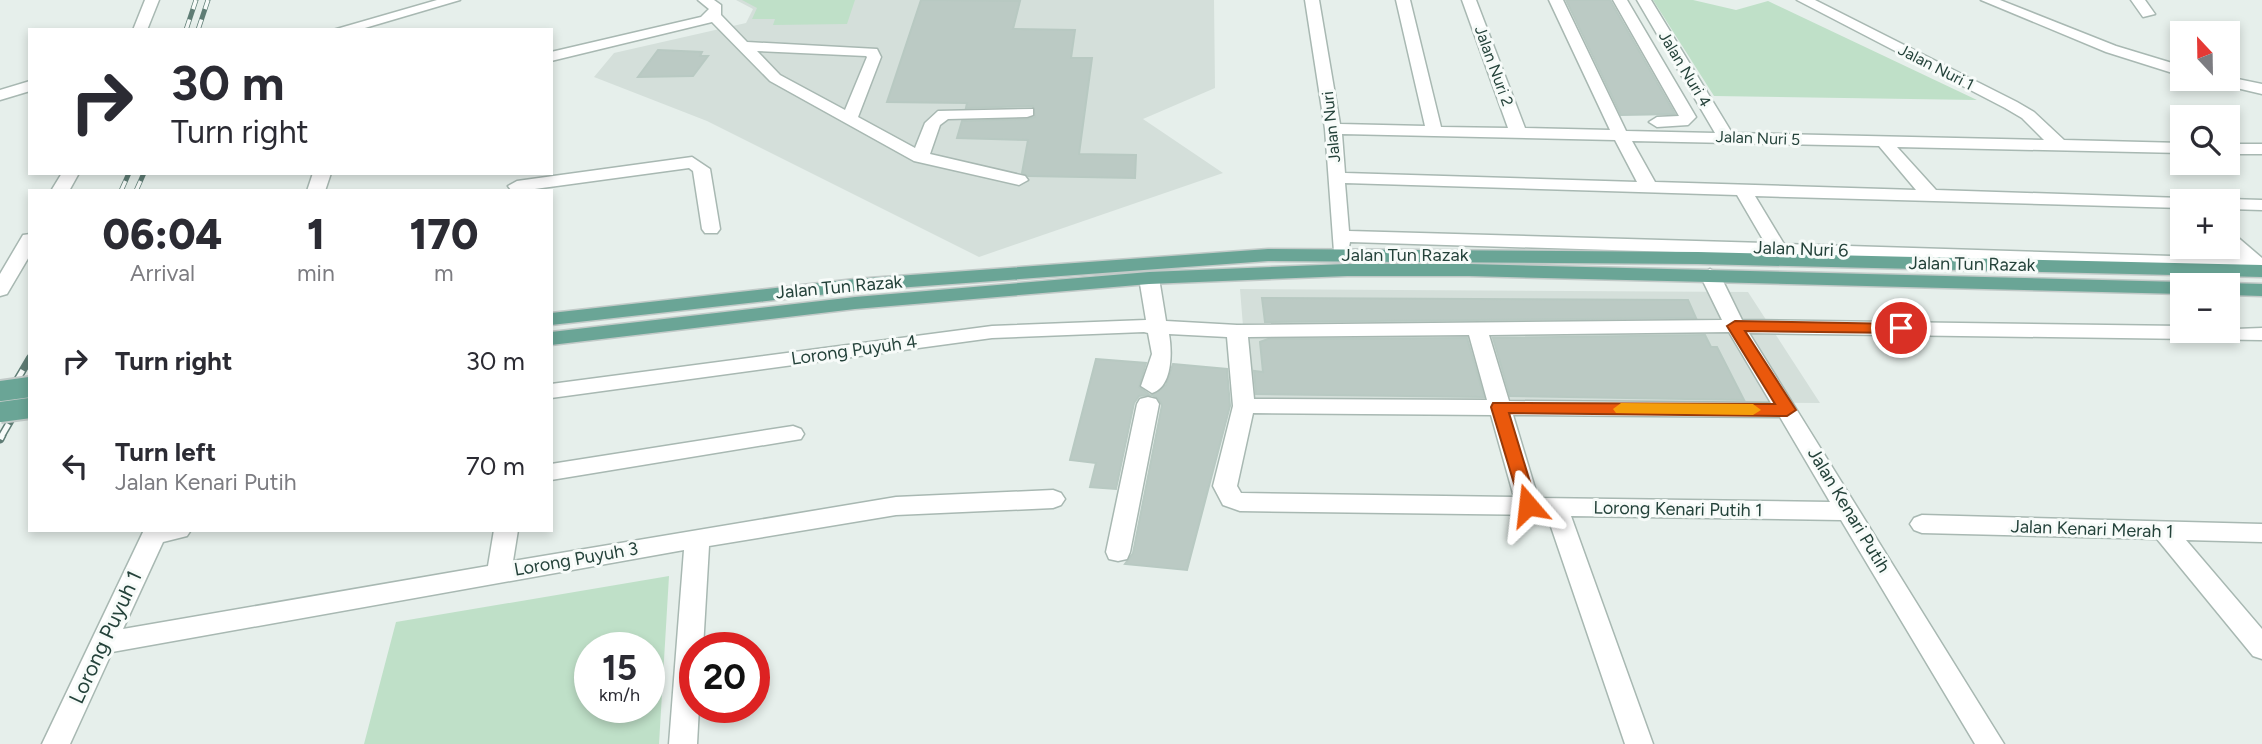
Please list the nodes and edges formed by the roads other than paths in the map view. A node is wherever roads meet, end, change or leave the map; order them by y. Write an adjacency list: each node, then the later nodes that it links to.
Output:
1 (152, 0): 15 (street)
2 (453, 0): 16 (street)
3 (705, 0): 14 (street)
4 (1312, 0): 27 (street, Jalan Nuri)
5 (1403, 0): 28 (street)
6 (1469, 0): 29 (street, Jalan Nuri 2)
7 (1556, 0): 26 (street)
8 (1620, 0): 26 (street)
9 (1644, 0): 30 (street, Jalan Nuri 4)
10 (1804, 0): 32 (street, Jalan Nuri 1)
11 (1989, 0): 19 (street)
12 (2138, 0): 13 (street)
13 (2148, 14)
14 (714, 16): 17 (street); 18 (street)
15 (141, 28)
16 (348, 28)
17 (747, 46): 25 (street); 25 (street)
18 (553, 56)
19 (2170, 68)
20 (2240, 84): 22 (street)
21 (28, 87): 23 (street)
22 (2262, 89)
23 (0, 95)
24 (1027, 111): 36 (street)
25 (850, 118): 36 (street)
26 (1616, 127): 29 (street, Jalan Nuri 5); 30 (street, Jalan Nuri 5); 40 (street)
27 (1333, 129): 28 (street, Jalan Nuri 5); 37 (street, Jalan Nuri)
28 (1434, 130): 29 (street, Jalan Nuri 5)
29 (1518, 132)
30 (1726, 137): 31 (street, Jalan Nuri 5)
31 (1885, 143): 32 (street, Jalan Nuri 5); 42 (street)
32 (2060, 146): 33 (street, Jalan Nuri 5)
33 (2170, 148)
34 (2240, 149): 35 (street)
35 (2262, 149)
36 (920, 157): 38 (street)
37 (1336, 178): 40 (street); 48 (street, Jalan Nuri)
38 (1019, 180)
39 (517, 183): 46 (street)
40 (1649, 188): 41 (street)
41 (1743, 190): 42 (street); 49 (street)
42 (1931, 196): 43 (street)
43 (2170, 203)
44 (2240, 204): 45 (street)
45 (2262, 205)
46 (711, 229)
47 (28, 242): 55 (street)
48 (1341, 245): 49 (street, Jalan Nuri 6); 51 (main road, Jalan Tun Razak); 58 (main road, Jalan Tun Razak)
49 (1778, 248): 51 (street, Jalan Nuri 6)
50 (2240, 249): 51 (street)
51 (2259, 266)
52 (1710, 275): 53 (main road, Jalan Tun Razak); 54 (main road, Jalan Tun Razak); 59 (street, Jalan Kenari Putih)
53 (1149, 278): 60 (street); 64 (main road, Jalan Tun Razak)
54 (2170, 288)
55 (0, 289)
56 (2240, 289): 57 (main road)
57 (2262, 290)
58 (553, 319)
59 (1735, 326): 61 (street, Lorong Puyuh 4); 63 (street, Lorong Puyuh 4); 71 (street, Jalan Kenari Putih)
60 (1158, 327): 62 (street, Lorong Puyuh 4); 67 (street, Lorong Puyuh 4); 85 (street)
61 (1477, 329): 62 (street, Lorong Puyuh 4); 69 (street)
62 (1237, 331): 68 (street)
63 (2262, 334)
64 (553, 339)
65 (28, 387): 66 (main road, bridge)
66 (0, 391)
67 (553, 391)
68 (1244, 406): 69 (street); 76 (street, Lorong Kenari Putih 1)
69 (1499, 407): 71 (street); 76 (street)
70 (28, 408): 72 (main road, bridge)
71 (1787, 410): 78 (street, Jalan Kenari Putih)
72 (0, 412)
73 (793, 434): 74 (street)
74 (553, 472)
75 (1053, 499): 84 (street, Lorong Puyuh 3)
76 (1528, 505): 77 (street, Lorong Kenari Putih 1)
77 (1556, 507): 78 (street, Lorong Kenari Putih 1); 91 (street)
78 (1850, 511): 92 (street, Jalan Kenari Putih)
79 (1922, 524): 80 (street, Jalan Kenari Merah 1)
80 (2164, 531): 83 (street, Jalan Kenari Merah 1); 88 (street)
81 (163, 532): 87 (street, Lorong Puyuh 1)
82 (506, 532): 86 (street)
83 (2262, 533)
84 (696, 538): 86 (street, Lorong Puyuh 3); 90 (street)
85 (1118, 552)
86 (499, 573): 87 (street, Lorong Puyuh 3)
87 (102, 643): 89 (street, Lorong Puyuh 1)
88 (2262, 648)
89 (56, 744)
90 (682, 744)
91 (1639, 744)
92 (1990, 744)

